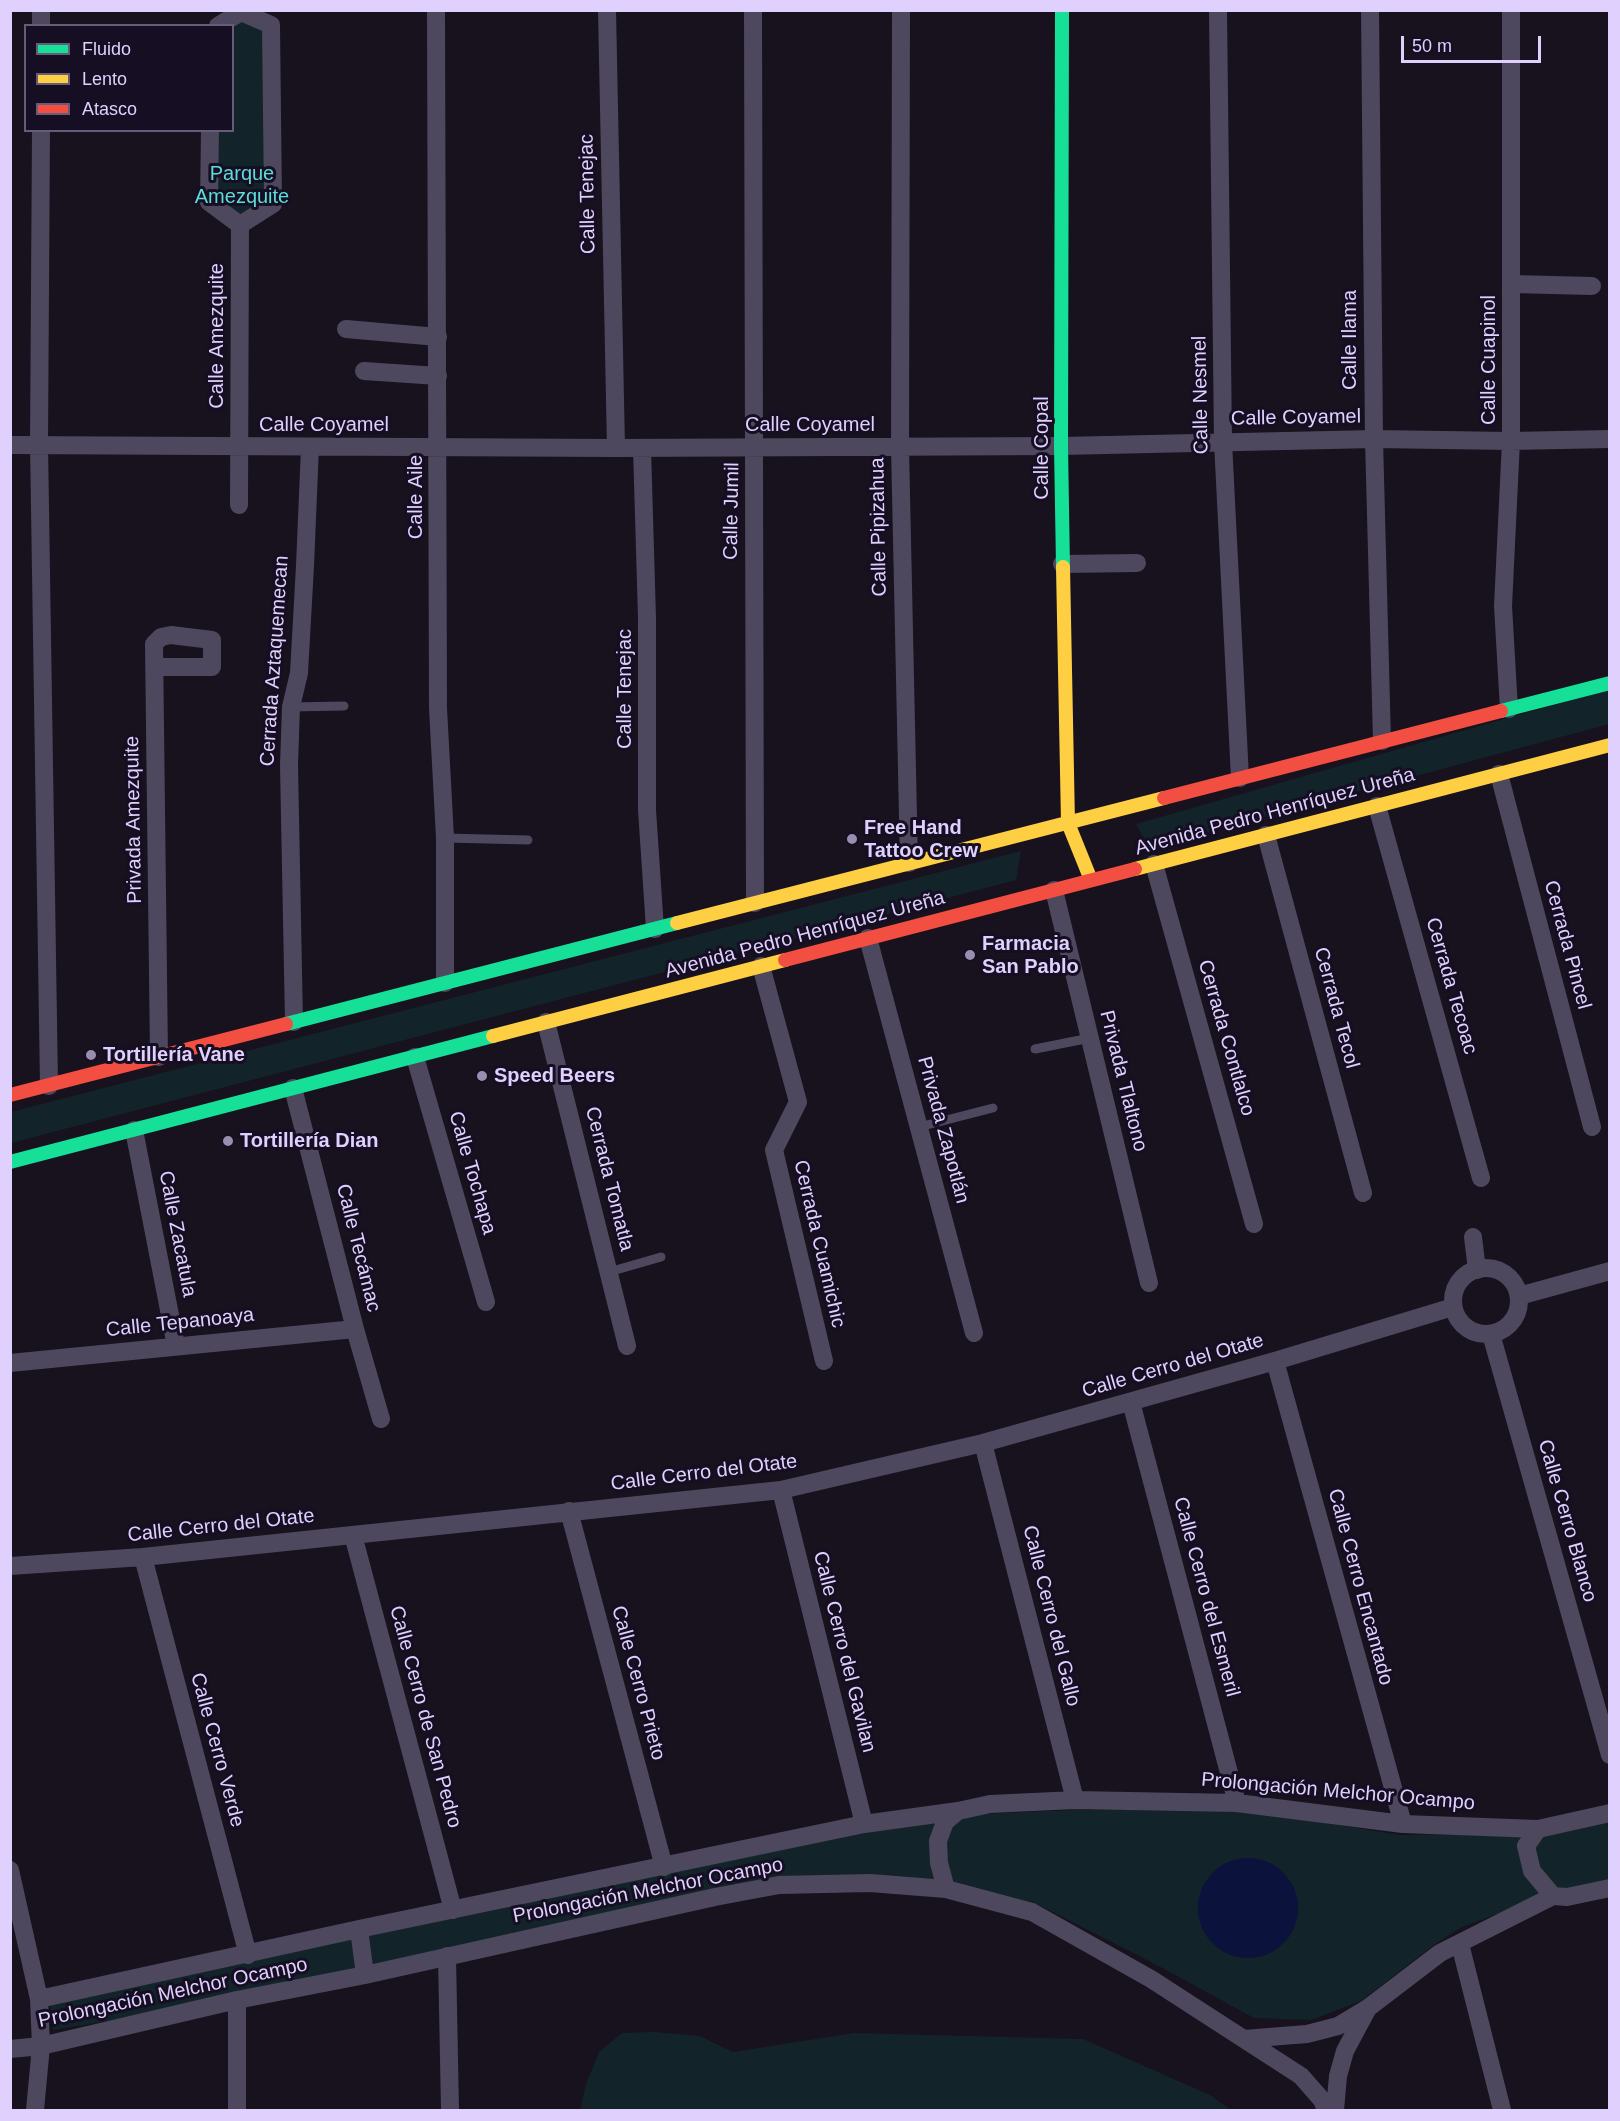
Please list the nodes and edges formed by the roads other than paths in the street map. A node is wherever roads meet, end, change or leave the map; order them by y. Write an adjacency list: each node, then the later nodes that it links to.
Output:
1 (436, 10): 17 (street, Calle Aile)
2 (607, 10): 32 (street, Calle Tenejac)
3 (753, 10): 29 (street, Calle Jumil)
4 (901, 10): 30 (street, Calle Pipizahua)
5 (1062, 10): 26 (main road, Calle Copal)
6 (1218, 10): 23 (street, Calle Nesmel)
7 (1370, 10): 20 (street, Calle Ilama)
8 (1511, 10): 14 (street, Calle Cuapinol)
9 (241, 11): 10 (street); 13 (street)
10 (221, 24)
11 (41, 132): 24 (street)
12 (210, 132): 13 (street)
13 (240, 225): 27 (street, Calle Amezquite)
14 (1512, 284): 15 (street); 22 (street, Calle Cuapinol)
15 (1592, 286)
16 (346, 329): 17 (street)
17 (438, 337): 19 (street, Calle Aile)
18 (364, 371): 19 (street)
19 (438, 376): 31 (street, Calle Aile)
20 (1374, 439): 22 (street, Calle Coyamel); 23 (street, Calle Coyamel); 42 (street, Calle Ilama)
21 (1610, 439): 22 (street, Calle Coyamel)
22 (1511, 441): 41 (street, Calle Cuapinol)
23 (1223, 442): 26 (street, Calle Coyamel); 45 (street, Calle Nesmel)
24 (39, 444): 25 (street, Calle Coyamel); 27 (street, Calle Coyamel); 66 (street)
25 (10, 445)
26 (1062, 446): 30 (street, Calle Coyamel); 35 (main road, Calle Copal)
27 (240, 447): 28 (street, Calle Coyamel); 34 (street, Calle Amezquite)
28 (310, 447): 31 (street, Calle Coyamel); 40 (street, Cerrada Aztaquemecan)
29 (755, 447): 30 (street, Calle Coyamel); 33 (street, Calle Coyamel); 55 (street, Calle Jumil)
30 (900, 447): 51 (street, Calle Pipizahua)
31 (438, 448): 32 (street, Calle Coyamel); 49 (street, Calle Aile)
32 (616, 448): 33 (street, Calle Coyamel)
33 (642, 448): 56 (street, Calle Tenejac)
34 (239, 505)
35 (1062, 564): 36 (street); 47 (main road, Calle Copal)
36 (1137, 564)
37 (154, 667): 37 (street, Privada Amezquite); 65 (street, Privada Amezquite)
38 (1610, 683): 41 (main road, Avenida Pedro Henríquez Ureña)
39 (344, 706): 40 (lane)
40 (291, 707): 60 (street, Cerrada Aztaquemecan)
41 (1509, 709): 42 (main road, Avenida Pedro Henríquez Ureña)
42 (1382, 741): 45 (main road, Avenida Pedro Henríquez Ureña)
43 (1610, 745): 44 (main road, Avenida Pedro Henríquez Ureña)
44 (1499, 774): 46 (main road, Avenida Pedro Henríquez Ureña); 71 (street, Cerrada Pincel)
45 (1240, 778): 47 (main road, Avenida Pedro Henríquez Ureña)
46 (1377, 806): 48 (main road, Avenida Pedro Henríquez Ureña); 74 (street, Cerrada Tecoac)
47 (1068, 823): 51 (main road, Avenida Pedro Henríquez Ureña); 53 (main road, Calle Copal)
48 (1266, 835): 52 (main road, Avenida Pedro Henríquez Ureña); 75 (street, Cerrada Tecol)
49 (445, 838): 50 (lane); 59 (street, Calle Aile)
50 (528, 840)
51 (909, 864): 55 (main road, Avenida Pedro Henríquez Ureña)
52 (1154, 864): 53 (main road, Avenida Pedro Henríquez Ureña); 76 (street, Cerrada Contlalco)
53 (1091, 880): 54 (main road, Avenida Pedro Henríquez Ureña)
54 (1054, 890): 57 (main road, Avenida Pedro Henríquez Ureña); 62 (street, Privada Tlaltono)
55 (755, 903): 56 (main road, Avenida Pedro Henríquez Ureña)
56 (655, 929): 59 (main road, Avenida Pedro Henríquez Ureña)
57 (868, 938): 58 (main road, Avenida Pedro Henríquez Ureña); 70 (street, Privada Zapotlán)
58 (761, 966): 61 (main road, Avenida Pedro Henríquez Ureña); 92 (street, Cerrada Cuamichic)
59 (445, 983): 60 (main road, Avenida Pedro Henríquez Ureña)
60 (294, 1022): 65 (main road, Avenida Pedro Henríquez Ureña)
61 (546, 1022): 64 (main road, Avenida Pedro Henríquez Ureña); 81 (street, Cerrada Tomatla)
62 (1089, 1038): 63 (lane); 82 (street, Privada Tlaltono)
63 (1035, 1049)
64 (415, 1056): 67 (main road, Avenida Pedro Henríquez Ureña); 84 (street, Calle Tochapa)
65 (159, 1057): 66 (main road, Avenida Pedro Henríquez Ureña)
66 (49, 1086): 68 (main road, Avenida Pedro Henríquez Ureña)
67 (293, 1088): 72 (main road, Avenida Pedro Henríquez Ureña); 86 (street, Calle Tecámac)
68 (10, 1095)
69 (993, 1108): 70 (lane)
70 (919, 1127): 87 (street, Privada Zapotlán)
71 (1592, 1128)
72 (134, 1130): 73 (main road, Avenida Pedro Henríquez Ureña); 89 (street, Calle Zacatula)
73 (10, 1162)
74 (1481, 1178)
75 (1363, 1193)
76 (1254, 1224)
77 (1473, 1237): 79 (street)
78 (661, 1257): 81 (lane)
79 (1477, 1270): 83 (street); 85 (street)
80 (1610, 1271): 83 (street)
81 (609, 1272): 90 (street, Cerrada Tomatla)
82 (1149, 1283)
83 (1519, 1296): 88 (street)
84 (486, 1302)
85 (1454, 1307): 88 (street); 93 (street, Calle Cerro del Otate)
86 (355, 1329): 89 (street, Calle Tepanoaya); 95 (street, Calle Tecámac)
87 (974, 1333)
88 (1491, 1334): 102 (street, Calle Cerro Blanco)
89 (176, 1346): 91 (street, Calle Tepanoaya)
90 (627, 1346)
91 (11, 1359)
92 (824, 1361)
93 (1275, 1361): 94 (street, Calle Cerro del Otate); 108 (street, Calle Cerro Encantado)
94 (1131, 1402): 96 (street, Calle Cerro del Otate); 104 (street, Calle Cerro del Esmeril)
95 (381, 1419)
96 (983, 1443): 97 (street, Calle Cerro del Otate); 103 (street, Calle Cerro del Gallo)
97 (781, 1490): 98 (street, Calle Cerro del Otate); 107 (street, Calle Cerro del Gavilan)
98 (569, 1511): 99 (street, Calle Cerro del Otate); 110 (street, Calle Cerro Prieto)
99 (353, 1535): 100 (street, Calle Cerro del Otate); 115 (street, Calle Cerro de San Pedro)
100 (142, 1557): 101 (street, Calle Cerro del Otate); 118 (street, Calle Cerro Verde)
101 (10, 1566)
102 (1610, 1755)
103 (1075, 1800): 104 (street, Prolongación Melchor Ocampo); 105 (street, Prolongación Melchor Ocampo)
104 (1237, 1803): 108 (street, Prolongación Melchor Ocampo)
105 (958, 1811): 107 (street, Prolongación Melchor Ocampo); 113 (street)
106 (1610, 1813): 109 (street, Prolongación Melchor Ocampo)
107 (864, 1824): 110 (street, Prolongación Melchor Ocampo)
108 (1403, 1824): 109 (street, Prolongación Melchor Ocampo)
109 (1538, 1829): 114 (street)
110 (664, 1867): 115 (street, Prolongación Melchor Ocampo)
111 (10, 1870): 121 (street)
112 (1610, 1888): 114 (street)
113 (946, 1889): 119 (street, Prolongación Melchor Ocampo); 124 (street, Prolongación Melchor Ocampo)
114 (1553, 1896): 117 (street)
115 (453, 1910): 116 (street, Prolongación Melchor Ocampo)
116 (359, 1929): 118 (street, Prolongación Melchor Ocampo); 120 (street)
117 (1460, 1944): 123 (street); 132 (street)
118 (248, 1954): 121 (street, Prolongación Melchor Ocampo)
119 (447, 1956): 120 (street, Prolongación Melchor Ocampo); 129 (street)
120 (365, 1975): 122 (street, Prolongación Melchor Ocampo)
121 (39, 1999): 125 (street)
122 (237, 2001): 125 (street, Prolongación Melchor Ocampo); 128 (street)
123 (1368, 2008): 124 (street); 131 (street)
124 (1244, 2039): 130 (street, Prolongación Melchor Ocampo)
125 (41, 2046): 126 (street, Prolongación Melchor Ocampo); 127 (street)
126 (10, 2049)
127 (35, 2110)
128 (237, 2110)
129 (450, 2110)
130 (1326, 2110)
131 (1335, 2110)
132 (1502, 2110)

